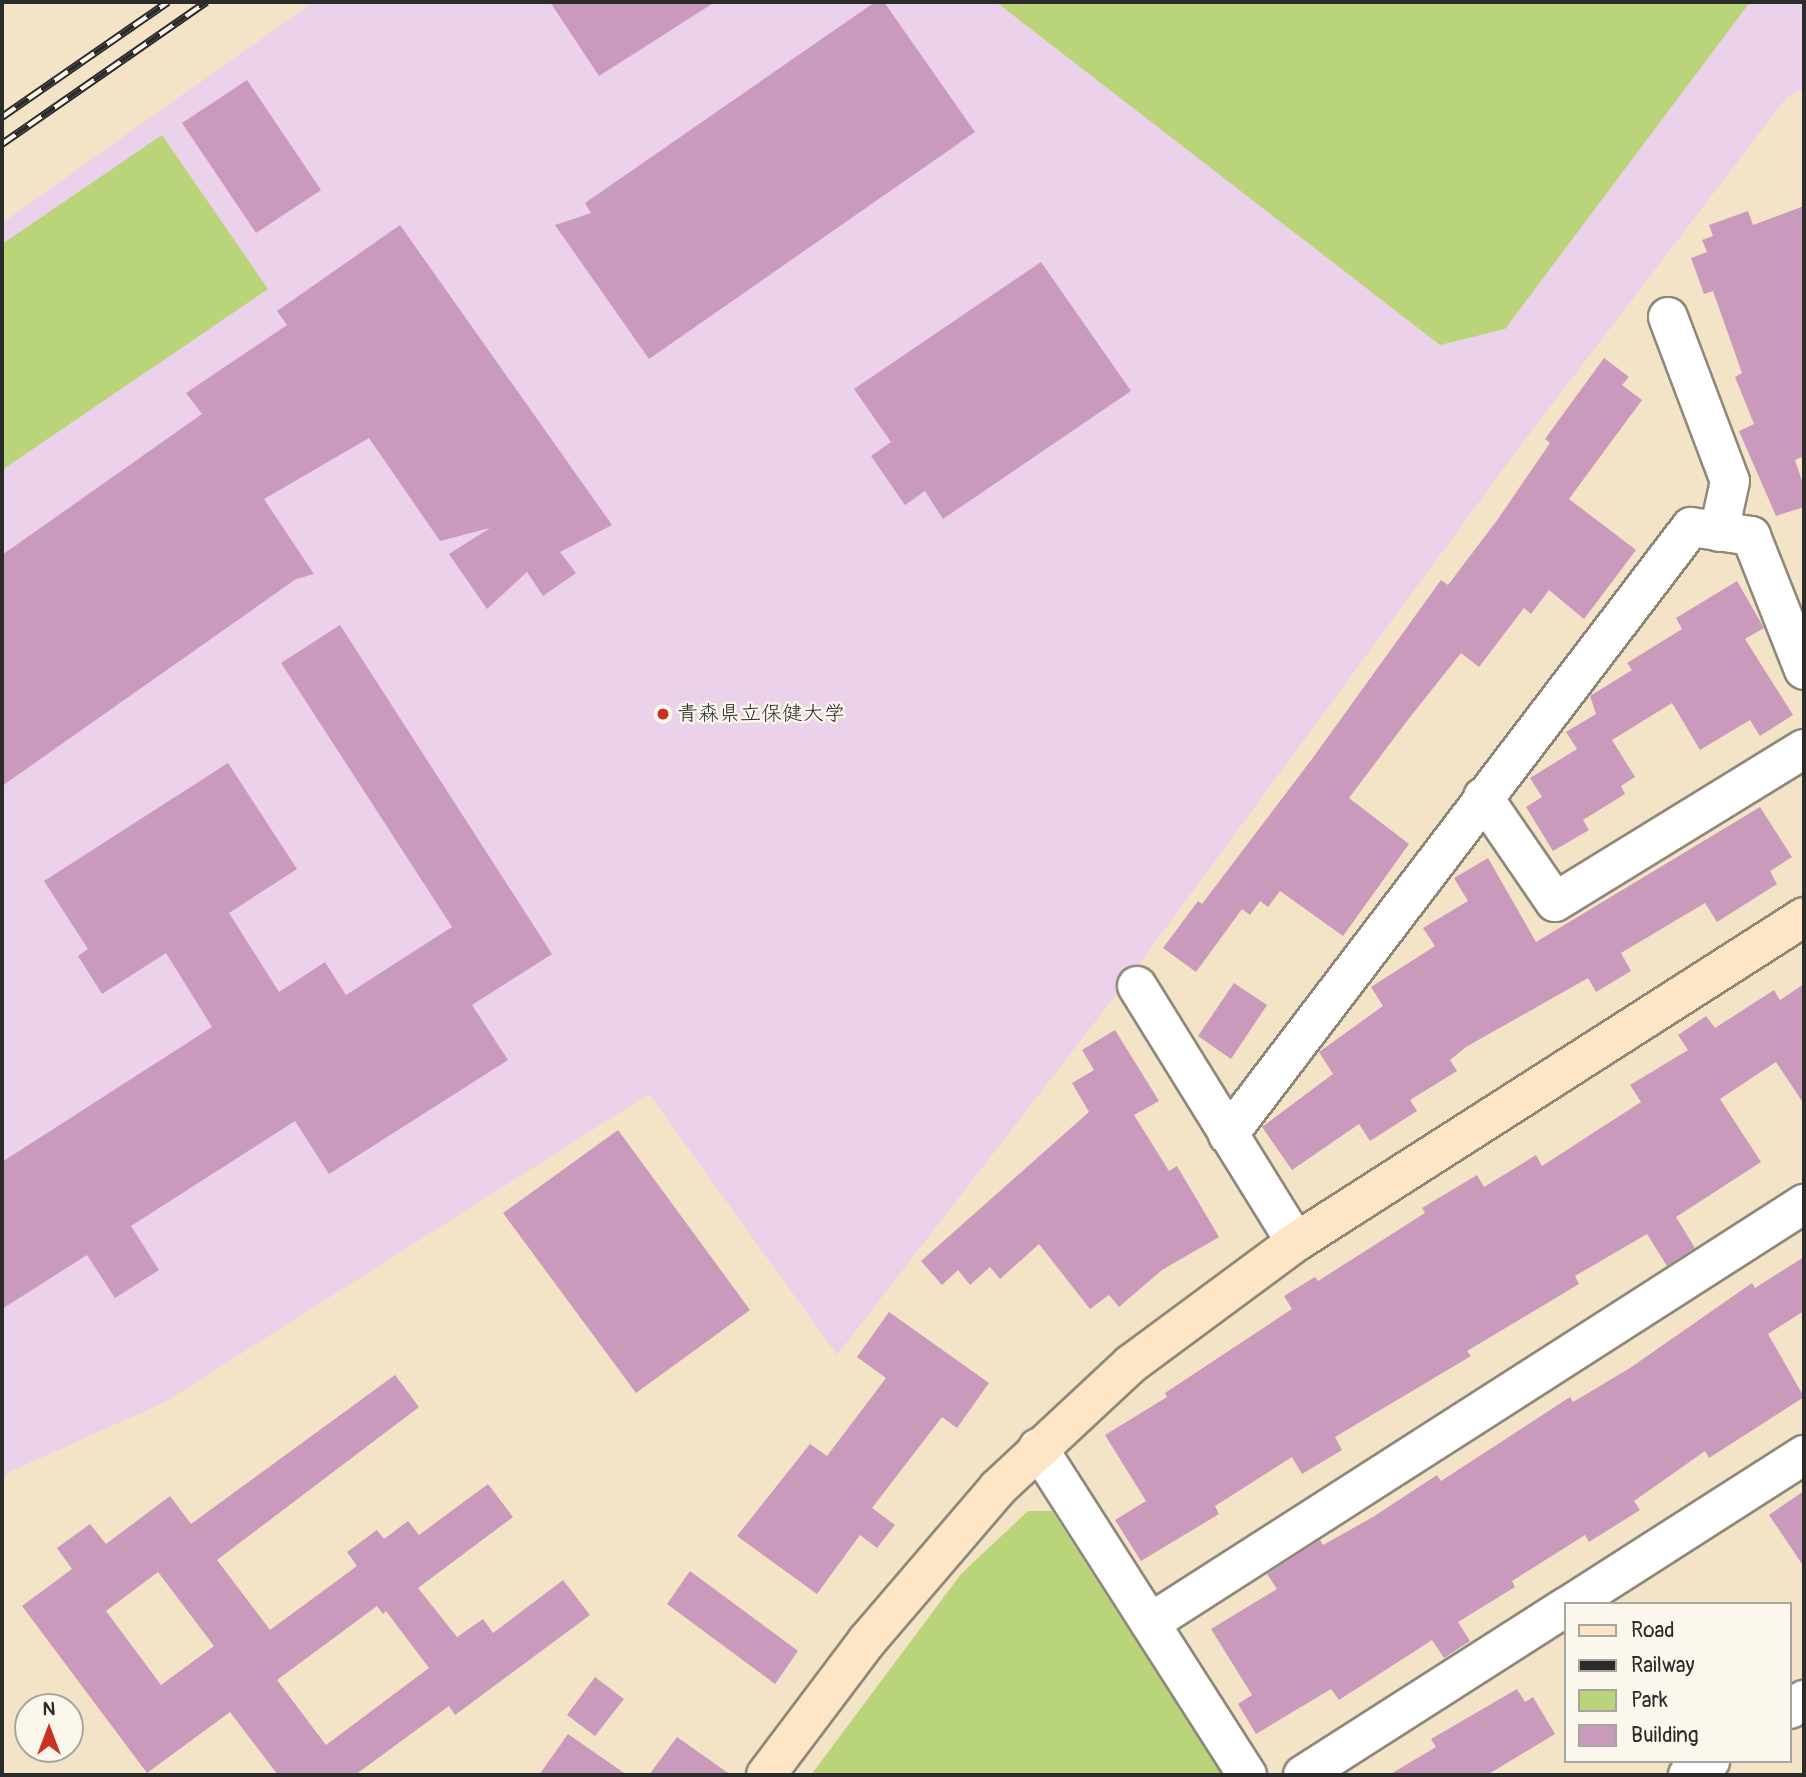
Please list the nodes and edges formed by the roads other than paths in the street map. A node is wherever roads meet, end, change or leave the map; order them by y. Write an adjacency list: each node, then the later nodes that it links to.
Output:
1 (1668, 317): 2 (street)
2 (1719, 532): 3 (street); 5 (street)
3 (1804, 670)
4 (1804, 749): 5 (street)
5 (1483, 797): 8 (street)
6 (1804, 917): 10 (street)
7 (1137, 986): 8 (street)
8 (1228, 1135): 10 (street)
9 (1804, 1203): 15 (street)
10 (1296, 1242): 11 (street)
11 (1038, 1448): 15 (street); 17 (street)
12 (1804, 1455): 13 (street)
13 (1574, 1602)
14 (1564, 1608): 19 (street)
15 (1150, 1623): 18 (street)
16 (1707, 1763): 20 (street)
17 (766, 1775)
18 (1247, 1775)
19 (1303, 1775)
20 (1688, 1775)

